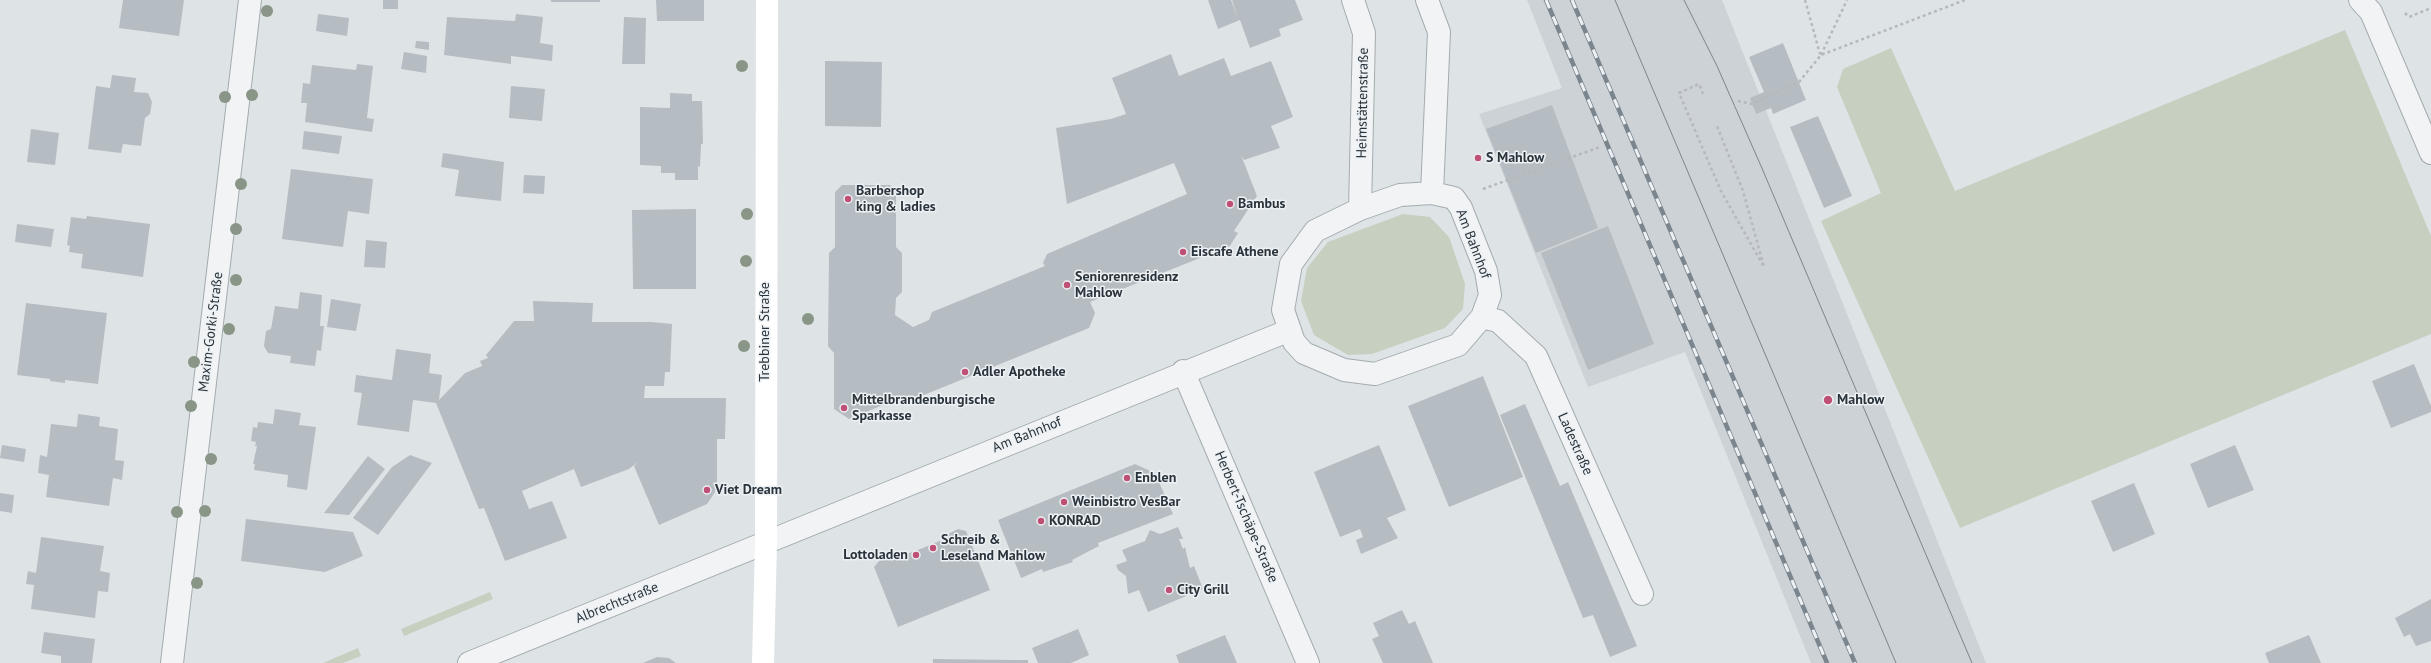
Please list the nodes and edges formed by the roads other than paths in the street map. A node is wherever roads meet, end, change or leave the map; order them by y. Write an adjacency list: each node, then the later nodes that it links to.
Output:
1 (250, 0): 14 (street, Maxim-Gorki-Straße)
2 (767, 0): 12 (main road, Trebbiner Straße)
3 (1353, 0): 8 (street, Heimstättenstraße)
4 (1427, 0): 7 (street)
5 (2360, 0): 6 (street)
6 (2431, 153)
7 (1432, 194): 8 (street, Am Bahnhof); 9 (street, Am Bahnhof)
8 (1360, 208): 10 (street, Am Bahnhof)
9 (1482, 317): 10 (street, Am Bahnhof); 13 (street, Ladestraße)
10 (1290, 330): 11 (street, Am Bahnhof)
11 (1182, 371): 12 (street, Am Bahnhof); 17 (street, Herbert-Tschäpe-Straße)
12 (766, 544): 15 (street, Albrechtstraße); 16 (main road, Trebbiner Straße)
13 (1642, 594)
14 (172, 663)
15 (469, 663)
16 (763, 663)
17 (1308, 663)

